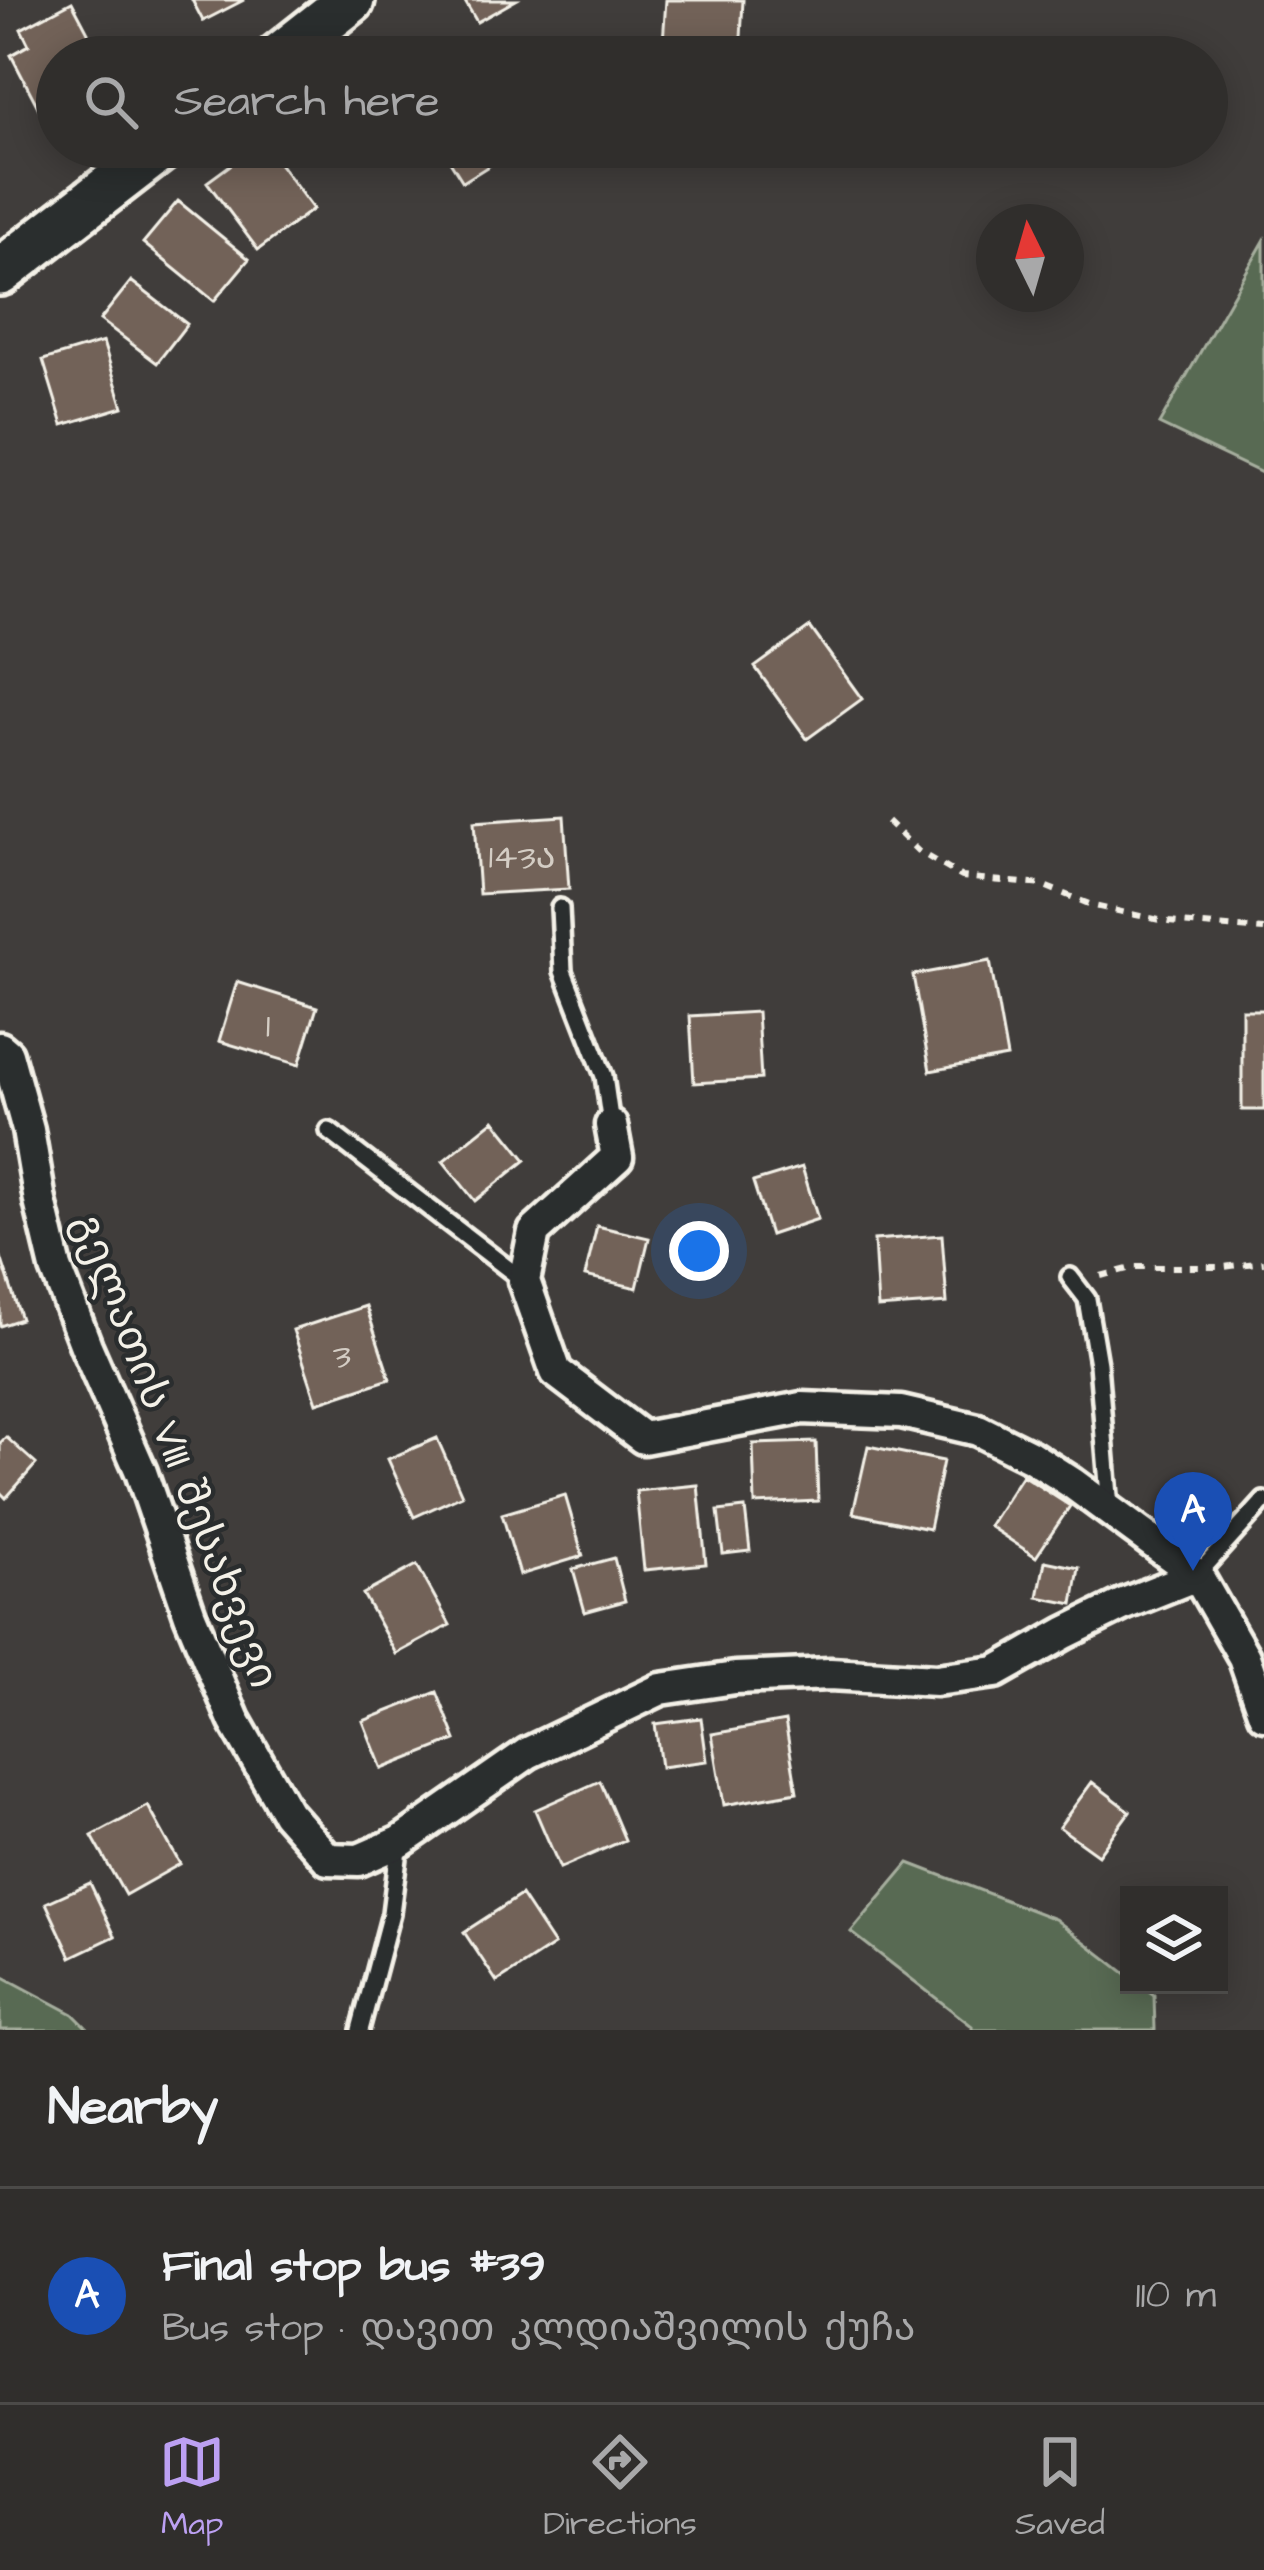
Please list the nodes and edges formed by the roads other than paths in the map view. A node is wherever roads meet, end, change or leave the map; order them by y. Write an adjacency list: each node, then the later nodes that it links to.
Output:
1 (351, 0): 2 (main road)
2 (306, 36)
3 (135, 168): 4 (main road)
4 (0, 272)
5 (560, 908): 7 (lane)
6 (0, 1048): 15 (street, გელათის VIII შესახვევი)
7 (611, 1125): 10 (street)
8 (329, 1131): 10 (lane)
9 (1070, 1277): 12 (lane)
10 (524, 1281): 12 (street)
11 (1264, 1501): 13 (lane)
12 (1110, 1510): 13 (street)
13 (1197, 1575): 14 (street); 15 (street)
14 (1264, 1714)
15 (400, 1842): 16 (lane)
16 (360, 2030)

